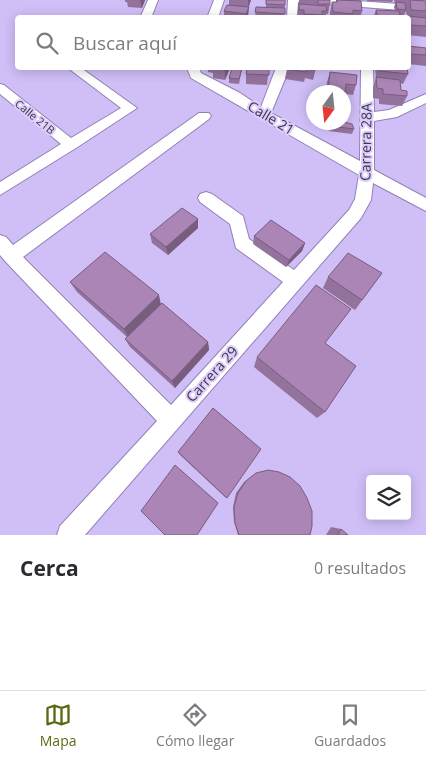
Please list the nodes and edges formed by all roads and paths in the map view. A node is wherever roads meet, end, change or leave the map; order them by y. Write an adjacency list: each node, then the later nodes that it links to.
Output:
1 (153, 0): 7 (street)
2 (219, 0): 8 (street)
3 (294, 0): 9 (street)
4 (301, 0): 5 (street)
5 (362, 2): 6 (street); 10 (street)
6 (426, 9)
7 (146, 15)
8 (213, 15)
9 (292, 15)
10 (364, 15)
11 (77, 70): 20 (street)
12 (281, 70): 17 (street)
13 (367, 70): 19 (street, Carrera 28A)
14 (194, 71): 17 (street, Calle 21)
15 (0, 88): 20 (street, Calle 21B)
16 (426, 98): 19 (street)
17 (264, 114): 21 (street, Calle 21)
18 (204, 116): 26 (street)
19 (367, 117): 21 (street, Carrera 28A)
20 (71, 146): 22 (street)
21 (367, 173): 24 (street, Calle 21); 25 (street, Carrera 28A)
22 (0, 189)
23 (206, 198): 27 (street)
24 (426, 205)
25 (355, 214): 27 (street, Carrera 29)
26 (5, 249): 28 (street)
27 (295, 281): 28 (street, Carrera 29)
28 (171, 420): 29 (street, Carrera 29)
29 (70, 535)

